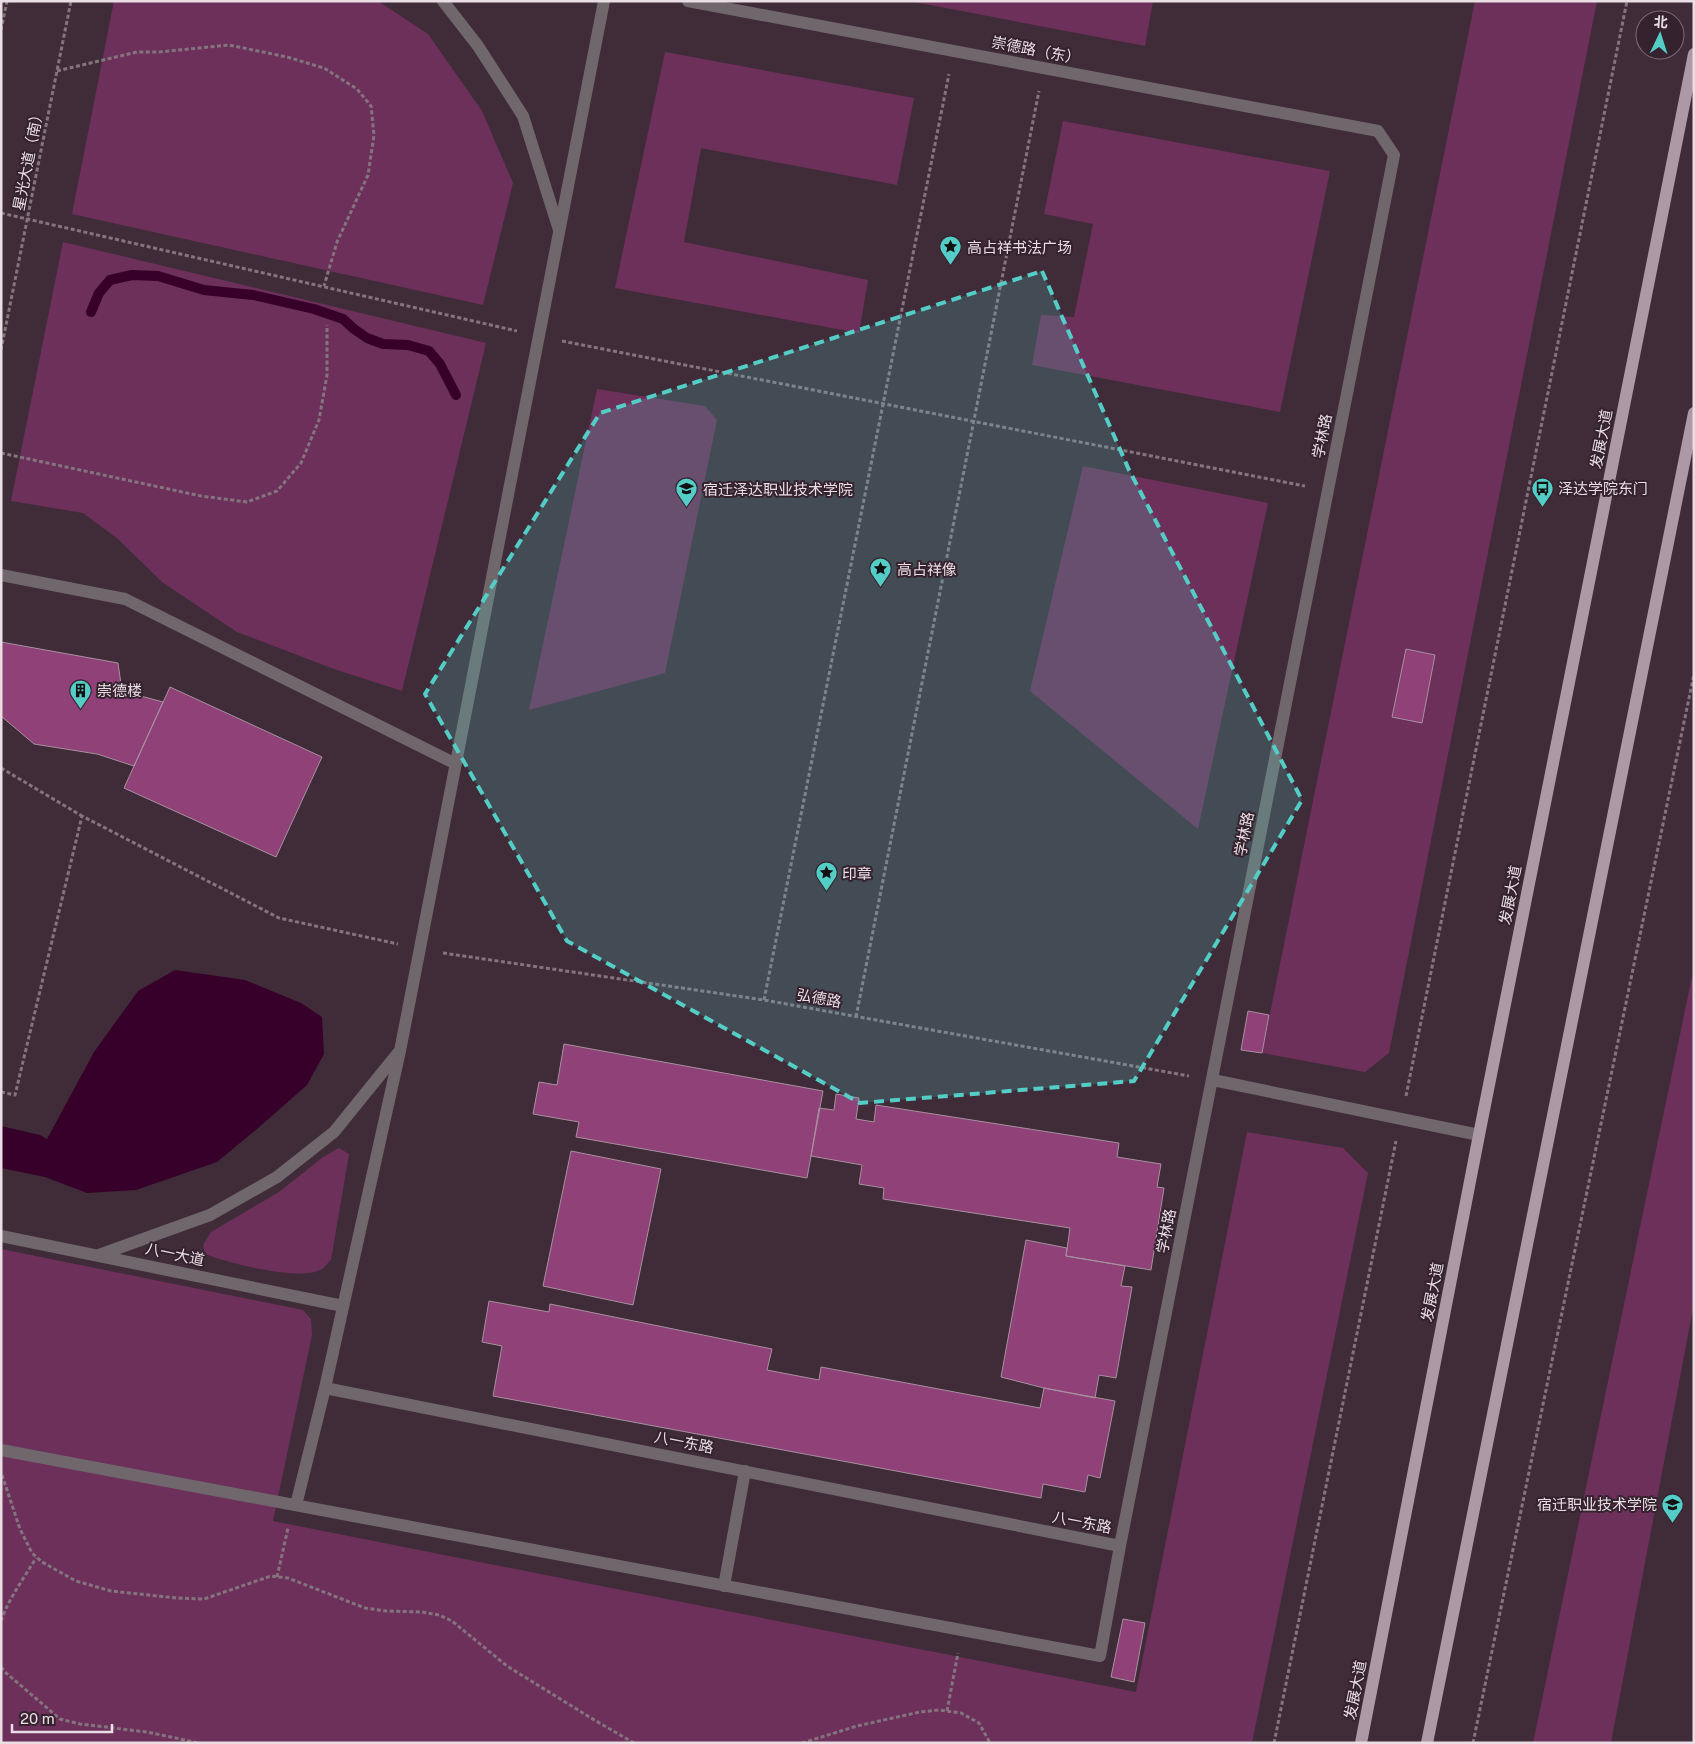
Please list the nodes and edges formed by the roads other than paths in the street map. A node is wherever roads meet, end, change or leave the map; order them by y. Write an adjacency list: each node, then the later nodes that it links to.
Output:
1 (442, 1): 6 (lane)
2 (604, 1): 6 (lane)
3 (688, 1): 5 (lane, 崇德路（东）)
4 (1694, 54): 12 (main road, 发展大道)
5 (1378, 131): 11 (lane, 学林路)
6 (559, 232): 9 (lane)
7 (1694, 413): 23 (main road)
8 (1, 575): 9 (lane)
9 (456, 764): 10 (lane)
10 (400, 1051): 14 (lane); 15 (lane)
11 (1213, 1080): 12 (lane); 20 (lane, 学林路)
12 (1479, 1135): 22 (main road, 发展大道)
13 (1, 1236): 14 (lane, 八一大道)
14 (99, 1255): 15 (lane, 八一大道)
15 (343, 1306): 16 (lane)
16 (325, 1388): 18 (lane, 八一东路); 19 (lane)
17 (1, 1450): 19 (lane)
18 (745, 1471): 20 (lane, 八一东路); 21 (lane)
19 (295, 1505): 21 (lane)
20 (1120, 1546): 21 (lane, 学林路)
21 (724, 1586)
22 (1361, 1743)
23 (1427, 1743)

